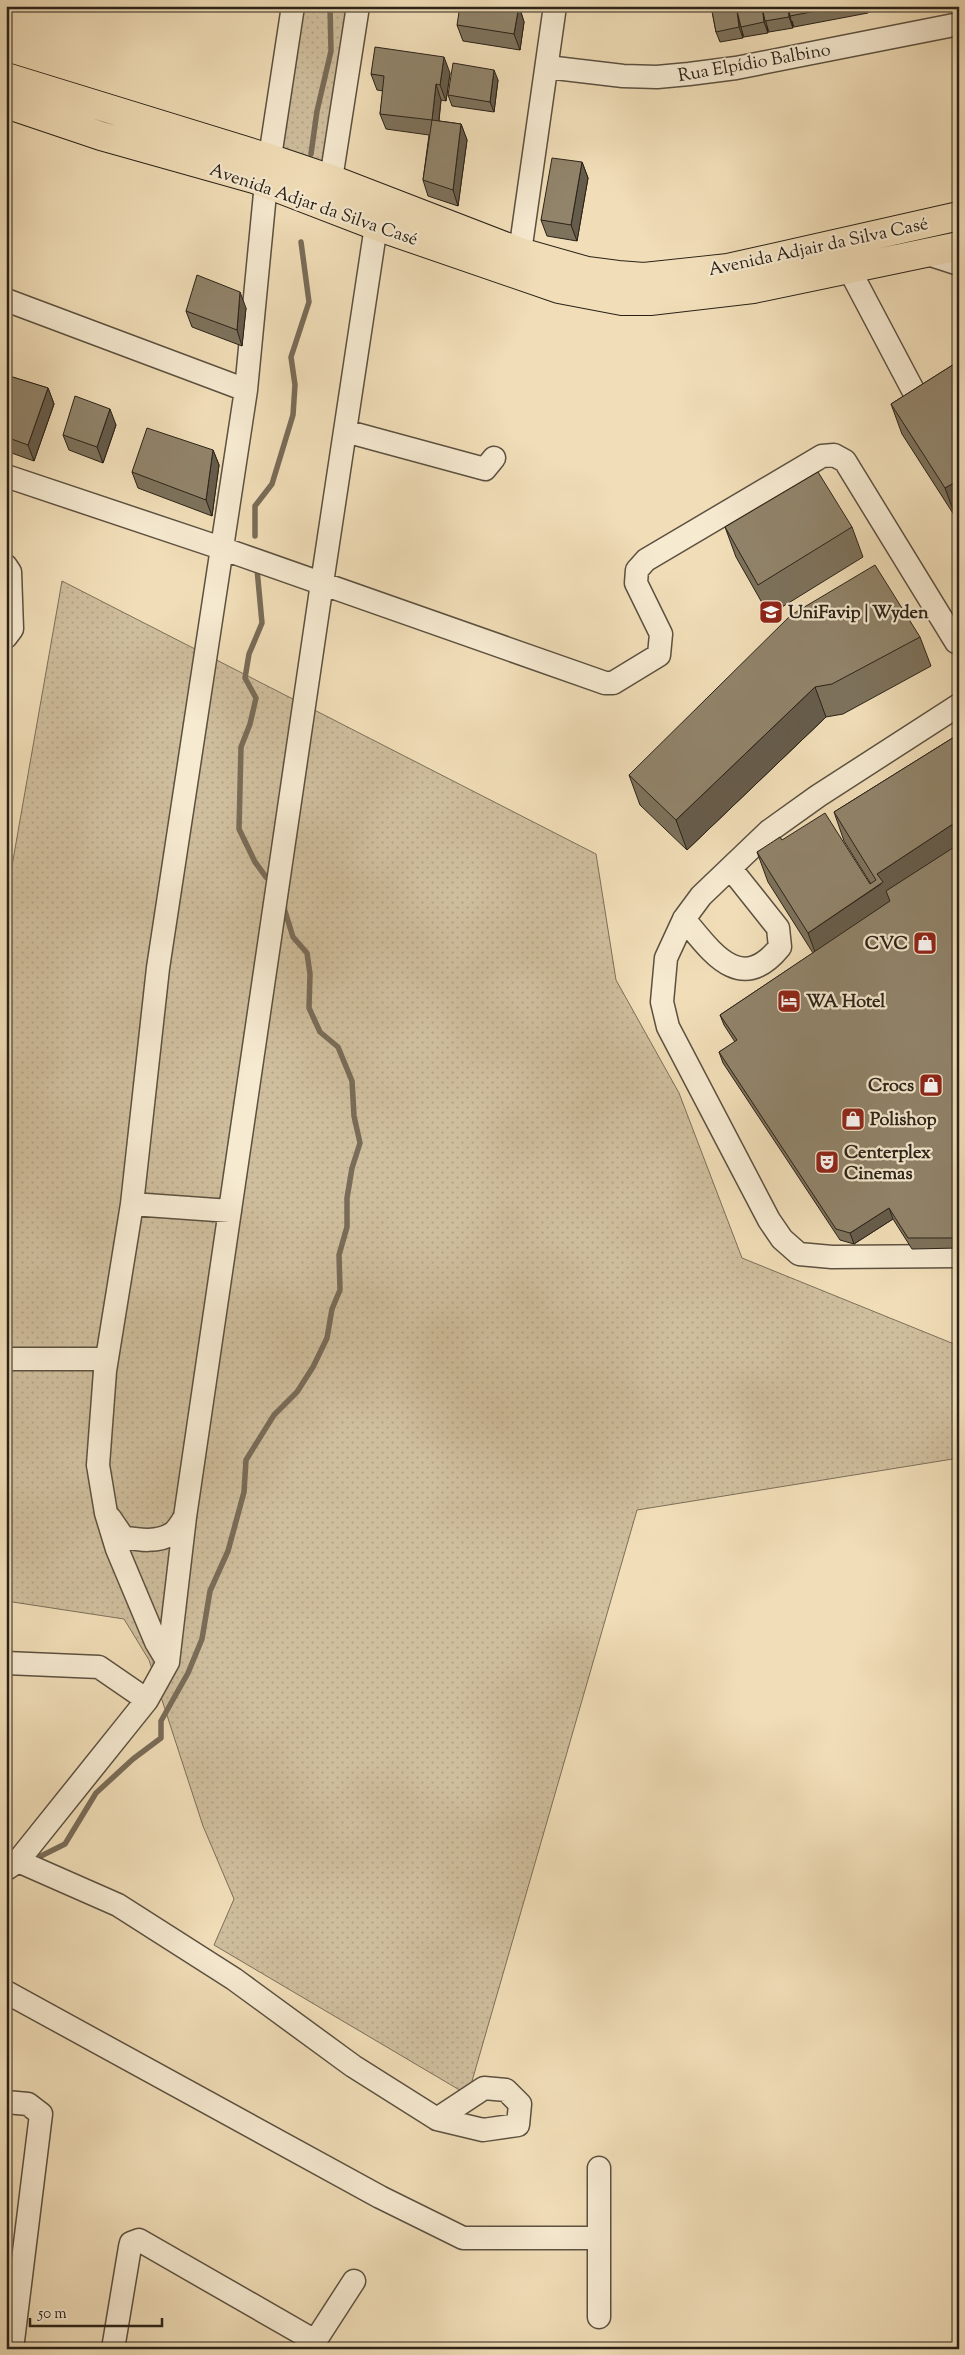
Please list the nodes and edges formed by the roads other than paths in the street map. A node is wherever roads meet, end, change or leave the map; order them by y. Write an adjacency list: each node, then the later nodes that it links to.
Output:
1 (293, 6): 8 (street)
2 (358, 6): 9 (street)
3 (555, 6): 5 (street)
4 (959, 24): 5 (street, Rua Elpídio Balbino)
5 (547, 67): 13 (street)
6 (6, 77): 8 (main road, Avenida Adjar da Silva Casé)
7 (8, 109): 8 (main road, Avenida Adjar da Silva Casé)
8 (268, 170): 9 (main road, Avenida Adjar da Silva Casé); 11 (main road, Avenida Adjar da Silva Casé); 19 (street)
9 (331, 179): 13 (main road, Avenida Adjar da Silva Casé)
10 (959, 216): 17 (main road, Avenida Adjair da Silva Casé)
11 (376, 226): 17 (main road, Avenida Adjar da Silva Casé); 21 (street)
12 (959, 246): 14 (main road, Avenida Adjair da Silva Casé)
13 (520, 252): 17 (main road, Avenida Adjar da Silva Casé)
14 (925, 253): 15 (street); 16 (main road, Avenida Adjair da Silva Casé)
15 (959, 264)
16 (849, 269): 17 (main road, Avenida Adjair da Silva Casé); 20 (street)
17 (620, 288)
18 (6, 300): 19 (street)
19 (246, 390): 24 (street)
20 (923, 409)
21 (345, 431): 22 (street); 26 (street)
22 (494, 458)
23 (6, 476): 24 (street)
24 (221, 548): 26 (street); 32 (street)
25 (6, 566): 27 (street)
26 (322, 584): 28 (street); 33 (street)
27 (6, 637)
28 (956, 642)
29 (959, 705): 30 (street)
30 (731, 869): 31 (street); 31 (street)
31 (684, 919): 34 (street)
32 (132, 1204): 33 (street); 36 (street)
33 (230, 1210): 38 (street)
34 (959, 1256)
35 (6, 1359): 36 (street)
36 (107, 1359): 37 (street)
37 (106, 1513): 38 (street); 39 (street)
38 (185, 1517): 39 (street)
39 (168, 1662): 41 (street)
40 (6, 1663): 41 (street)
41 (146, 1700): 42 (street)
42 (12, 1865): 45 (street)
43 (6, 1992): 47 (street)
44 (6, 2102): 51 (street)
45 (437, 2119)
46 (599, 2168): 47 (street)
47 (599, 2238): 49 (street)
48 (354, 2281): 50 (street)
49 (599, 2317)
50 (312, 2345): 52 (street)
51 (12, 2349)
52 (113, 2349)

